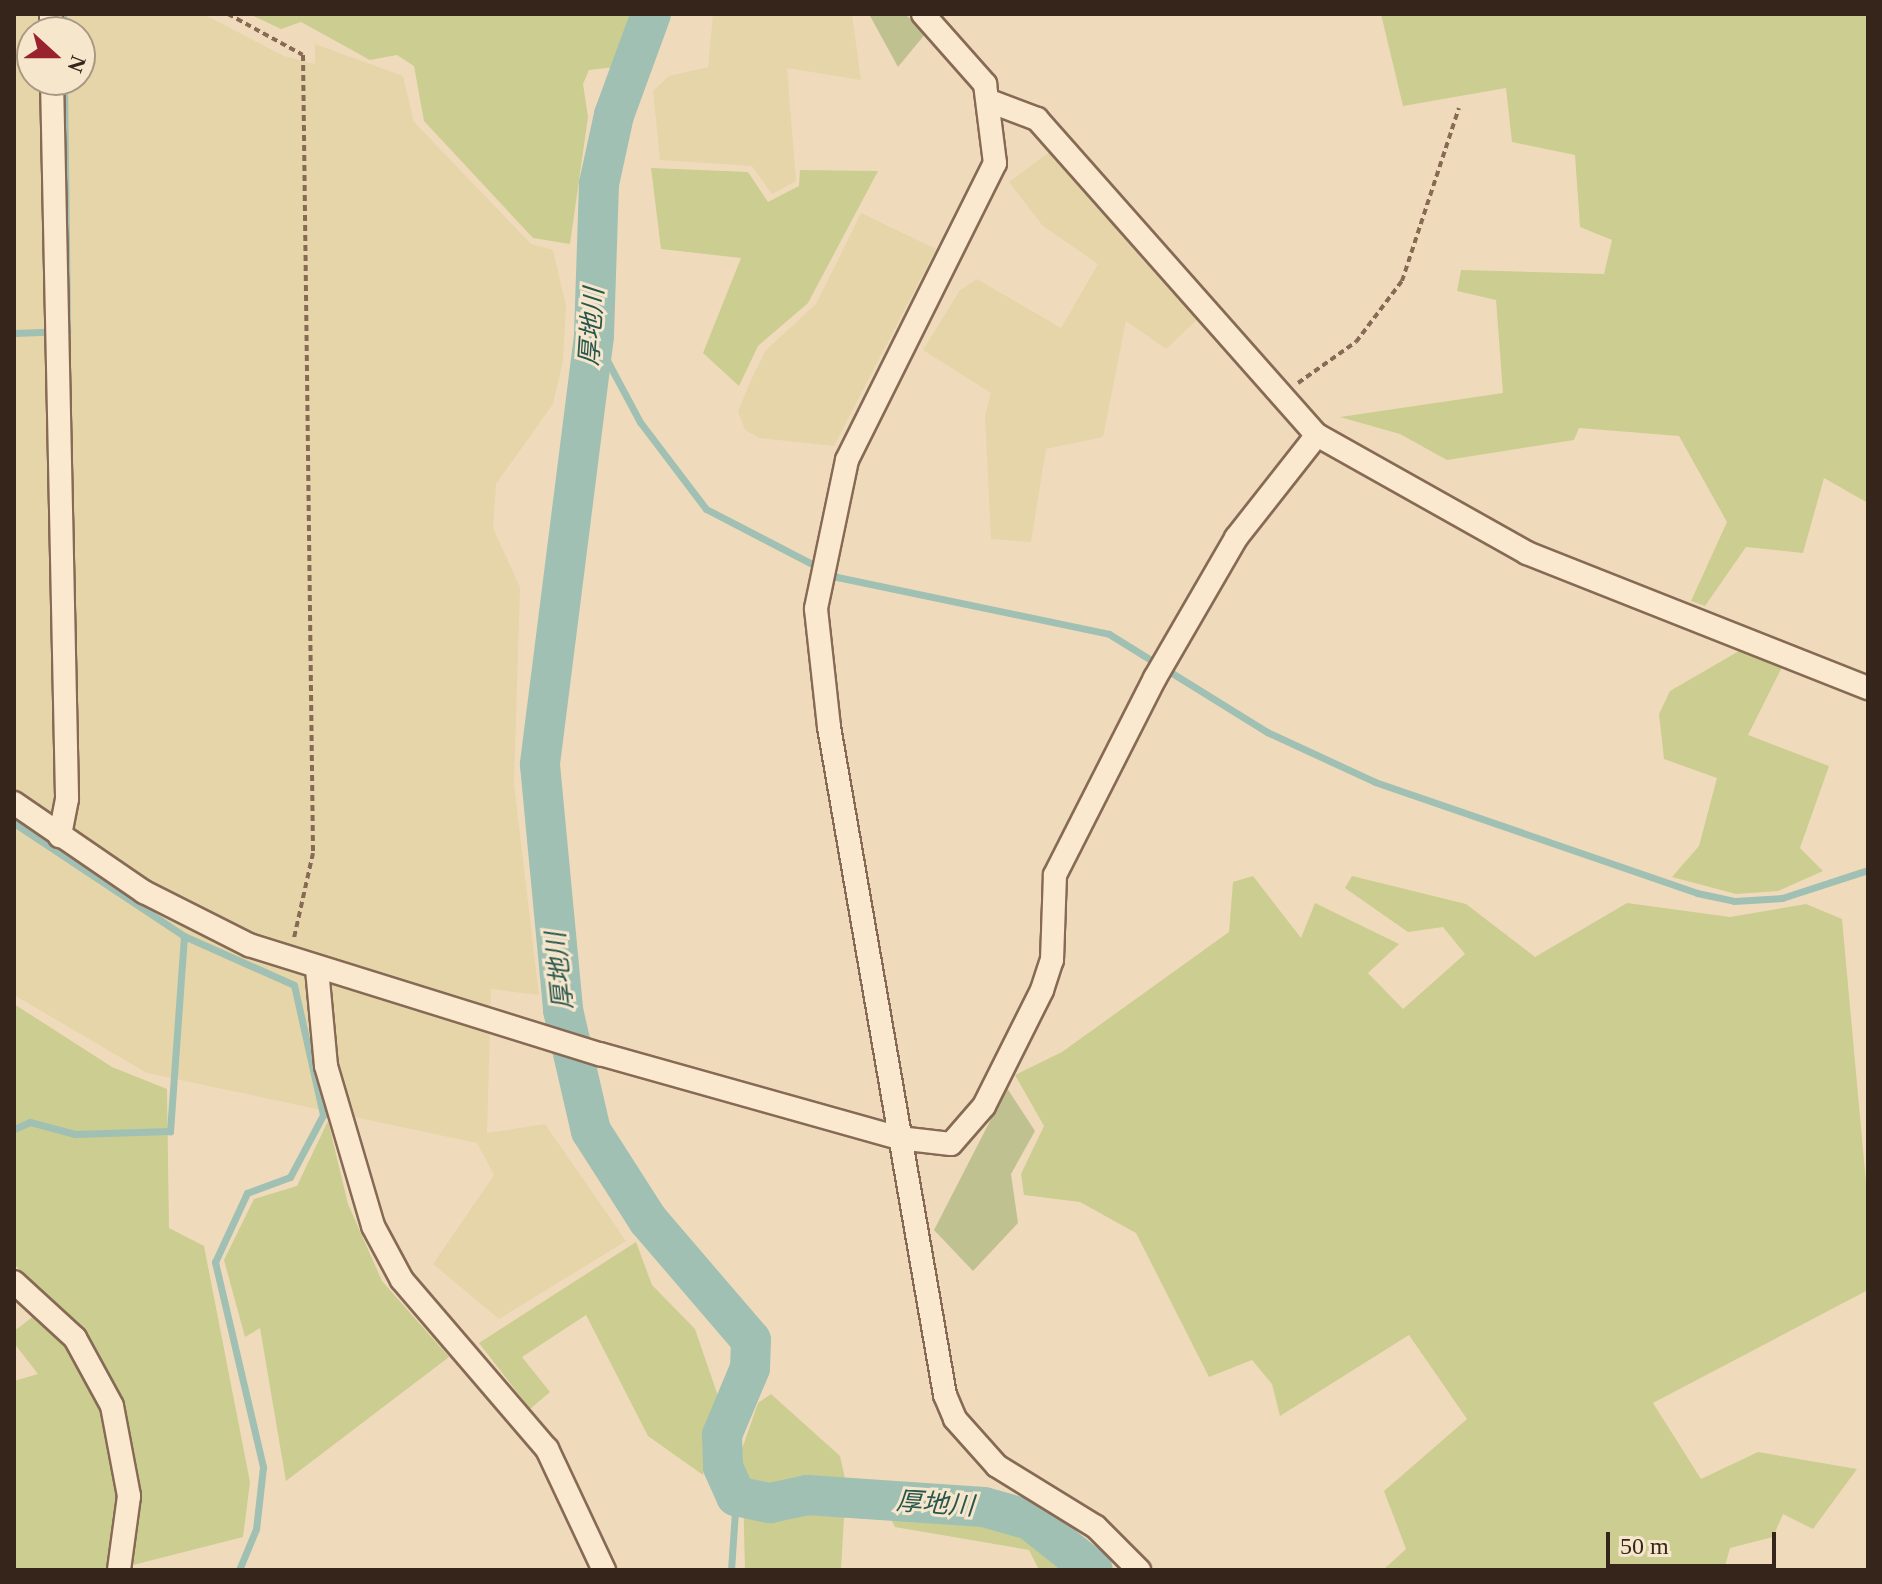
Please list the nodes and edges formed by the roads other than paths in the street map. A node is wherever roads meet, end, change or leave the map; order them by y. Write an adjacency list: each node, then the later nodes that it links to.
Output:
1 (923, 14): 3 (street)
2 (52, 96): 7 (street)
3 (992, 102): 4 (street); 9 (street)
4 (1317, 435): 5 (street); 9 (street)
5 (1868, 688)
6 (14, 803): 7 (street)
7 (60, 836): 8 (street)
8 (317, 969): 9 (street); 12 (street)
9 (899, 1138): 13 (street)
10 (14, 1282): 11 (street)
11 (119, 1570)
12 (604, 1570)
13 (1139, 1570)

